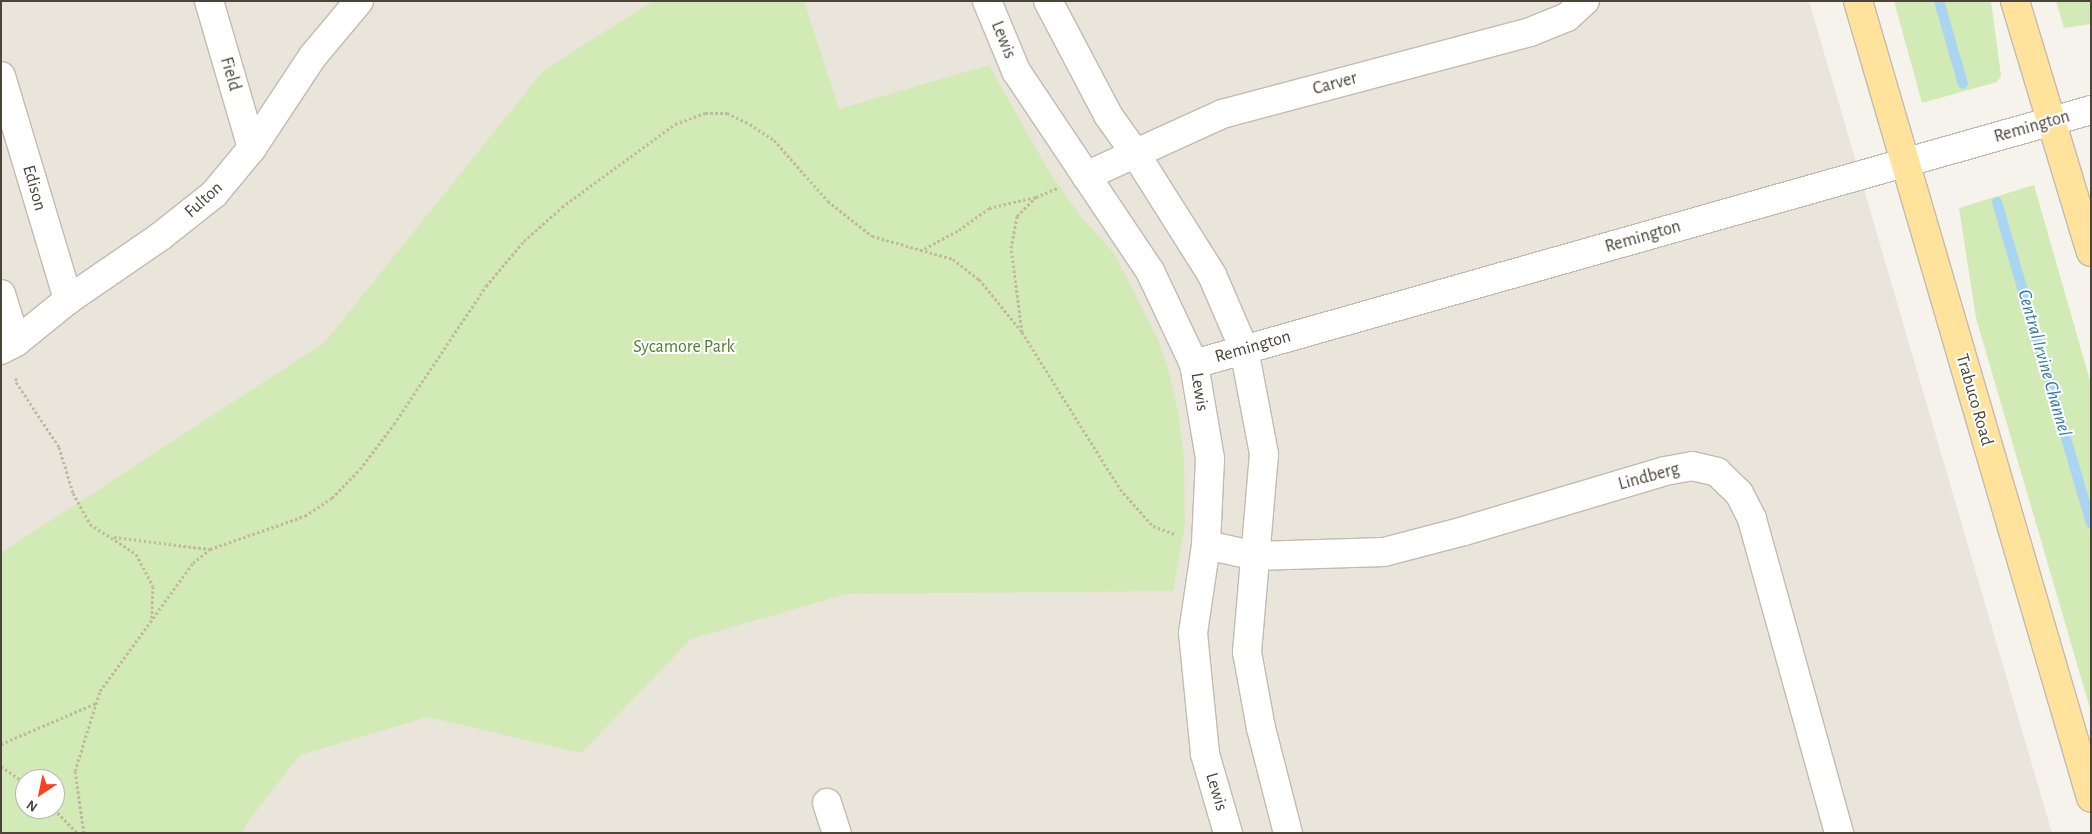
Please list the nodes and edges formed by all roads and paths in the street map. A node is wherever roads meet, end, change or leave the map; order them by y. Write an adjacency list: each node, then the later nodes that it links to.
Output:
1 (209, 1): 11 (street, Field)
2 (359, 1): 11 (street, Fulton)
3 (987, 1): 14 (street, Lewis)
4 (1048, 1): 12 (street)
5 (1586, 1): 12 (street, Carver)
6 (1858, 1): 13 (main road, Trabuco Road)
7 (2015, 1): 10 (main road)
8 (1, 76): 19 (street, Edison)
9 (2091, 110): 10 (street, Remington)
10 (2051, 122): 13 (street, Remington); 17 (main road)
11 (252, 148): 19 (street, Fulton)
12 (1135, 153): 14 (street, Carver); 22 (street)
13 (1905, 164): 22 (street, Remington); 33 (main road, Trabuco Road)
14 (1086, 176): 15 (path); 23 (street, Lewis)
15 (1036, 197): 16 (path); 20 (path)
16 (920, 251): 20 (path); 26 (path)
17 (2091, 252)
18 (1, 294): 21 (street)
19 (68, 300): 21 (street, Fulton)
20 (1022, 332): 25 (path)
21 (8, 346): 24 (path)
22 (1244, 348): 23 (street, Remington); 27 (street)
23 (1194, 364): 25 (street, Lewis)
24 (112, 537): 26 (path); 28 (path)
25 (1206, 545): 27 (street, Lindberg); 39 (street, Lewis)
26 (210, 549): 28 (path)
27 (1256, 556): 40 (street); 41 (street, Lindberg)
28 (152, 619): 29 (path)
29 (96, 703): 30 (path); 37 (path)
30 (1, 744)
31 (1, 766): 32 (path)
32 (15, 776)
33 (2091, 798)
34 (827, 803): 38 (street)
35 (64, 819): 36 (path)
36 (77, 833)
37 (84, 833)
38 (837, 833)
39 (1228, 833)
40 (1288, 833)
41 (1839, 833)

